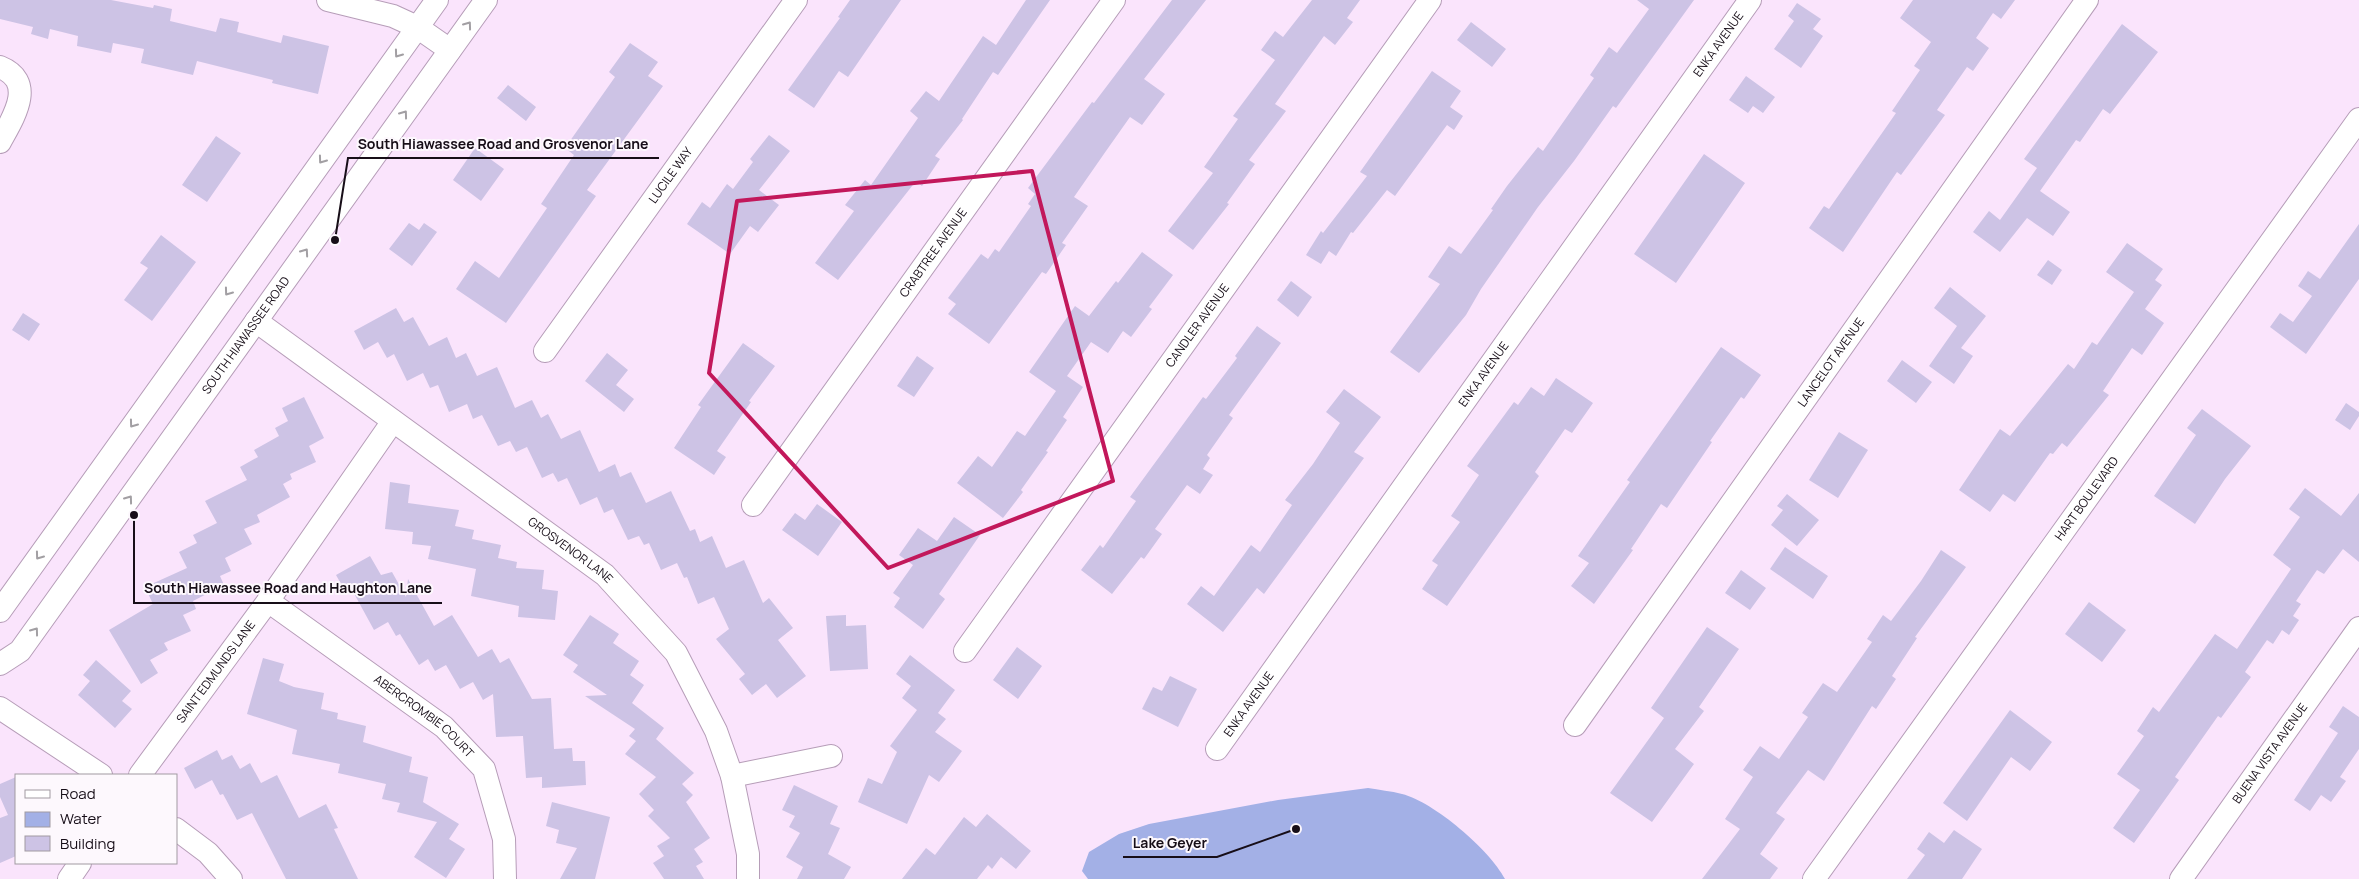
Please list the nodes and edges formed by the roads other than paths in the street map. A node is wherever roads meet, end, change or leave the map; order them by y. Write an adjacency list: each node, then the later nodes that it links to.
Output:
1 (328, 0): 9 (street)
2 (437, 0): 9 (street)
3 (486, 0): 10 (street, SOUTH HIAWASSEE ROAD, one-way to 3)
4 (796, 0): 15 (street, LUCILE WAY)
5 (1114, 0): 17 (street, CRABTREE AVENUE)
6 (1430, 0): 21 (street, CANDLER AVENUE)
7 (1750, 0): 25 (street, ENKA AVENUE)
8 (2087, 0): 24 (street, LANCELOT AVENUE)
9 (417, 28): 10 (street); 19 (street, one-way to 19)
10 (450, 50): 14 (street, SOUTH HIAWASSEE ROAD, one-way to 10)
11 (0, 67): 13 (street)
12 (2359, 119): 36 (street, HART BOULEVARD)
13 (0, 142)
14 (256, 321): 16 (street, GROSVENOR LANE); 22 (street, SOUTH HIAWASSEE ROAD, one-way to 14)
15 (546, 351)
16 (393, 421): 18 (street, SAINT EDMUNDS LANE); 29 (street, GROSVENOR LANE)
17 (753, 505)
18 (268, 601): 28 (street, SAINT EDMUNDS LANE); 34 (street, ABERCROMBIE COURT)
19 (0, 611)
20 (2359, 628): 37 (street, BUENA VISTA AVENUE)
21 (965, 651)
22 (0, 664)
23 (0, 708): 27 (street)
24 (1575, 725)
25 (1217, 749)
26 (831, 756): 29 (street)
27 (99, 774)
28 (141, 774)
29 (732, 776): 35 (street, GROSVENOR LANE)
30 (178, 830): 33 (street)
31 (79, 864): 32 (street)
32 (69, 879)
33 (231, 879)
34 (504, 879)
35 (748, 879)
36 (1814, 879)
37 (2181, 879)

